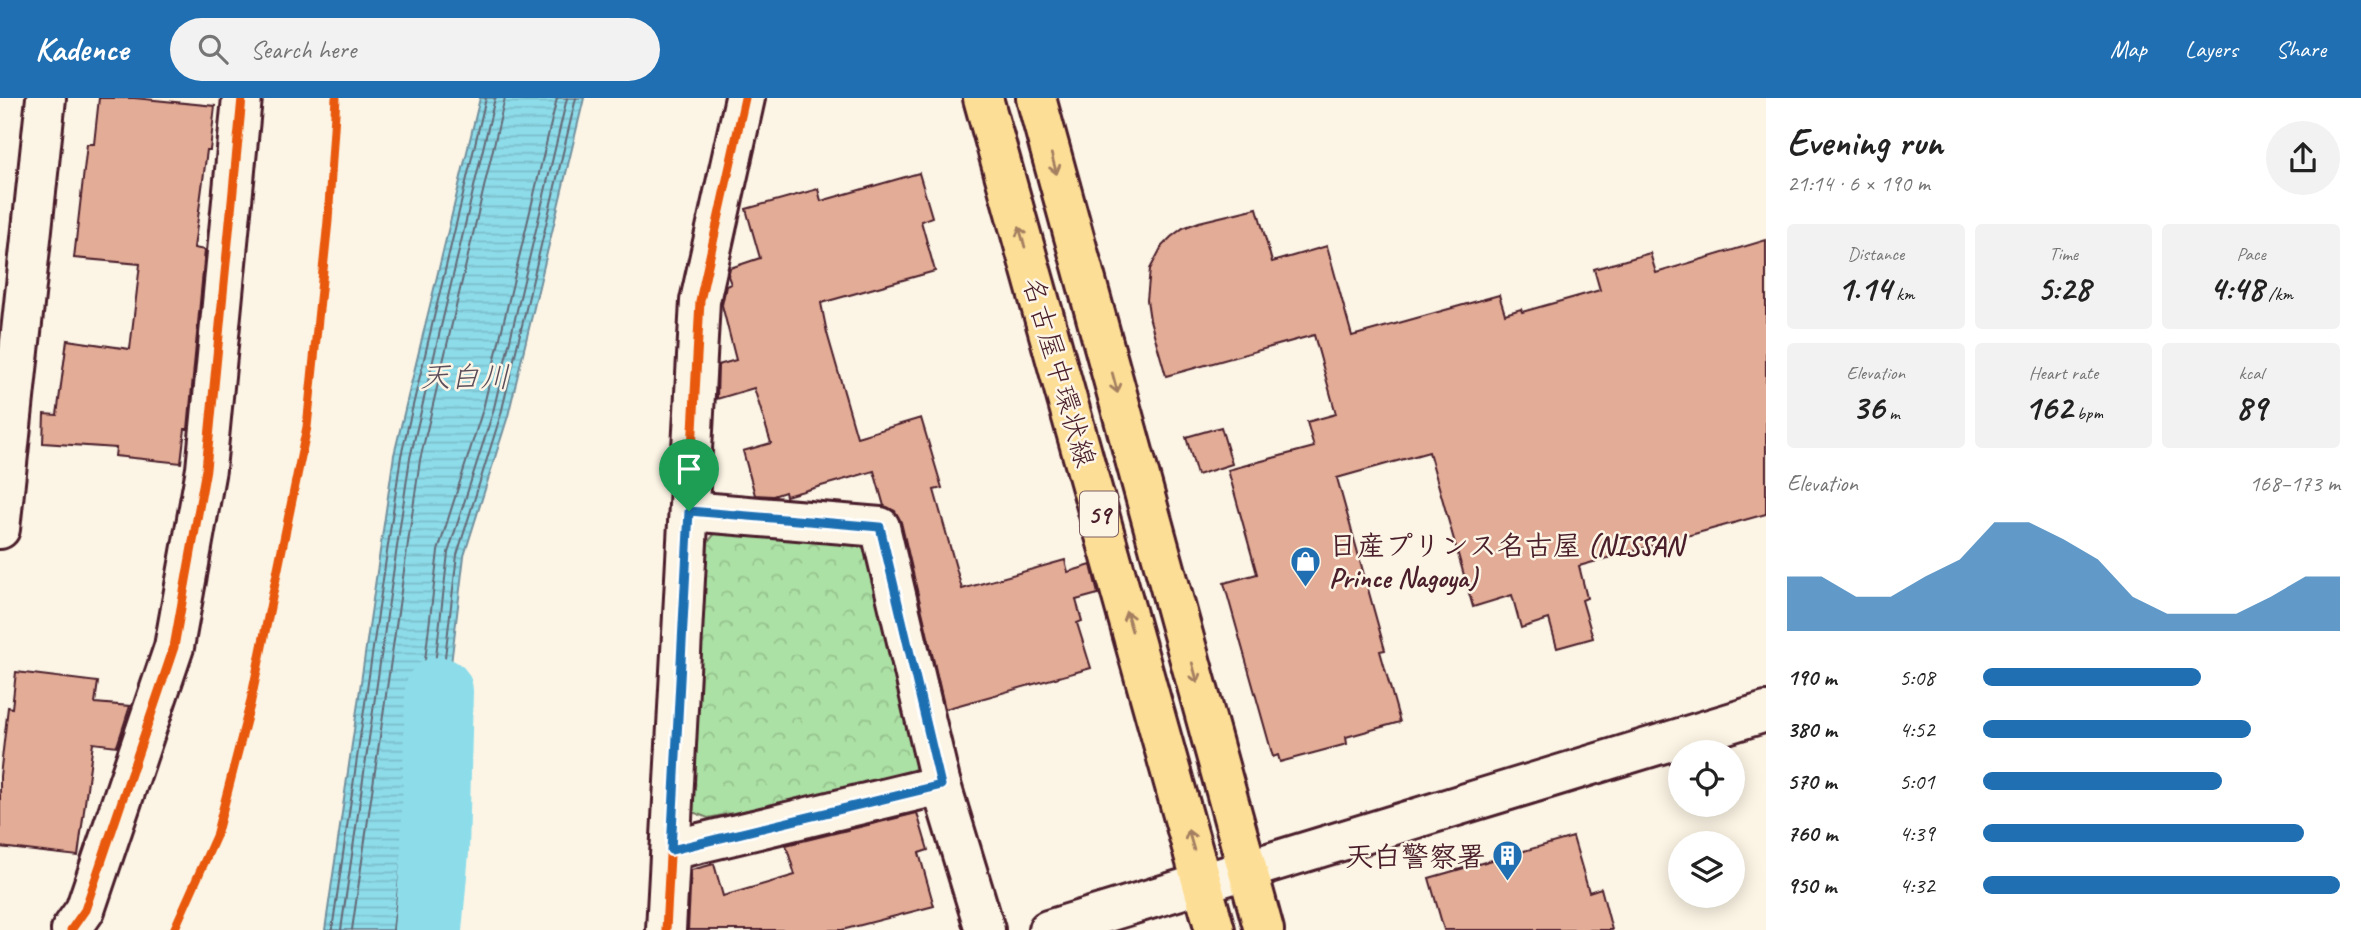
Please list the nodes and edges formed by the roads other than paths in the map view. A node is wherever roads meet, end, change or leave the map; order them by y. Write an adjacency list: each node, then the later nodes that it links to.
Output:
1 (46, 98): 7 (street)
2 (242, 98): 13 (street)
3 (745, 98): 6 (street)
4 (983, 98): 12 (main road, 名古屋中環状線 / 59, one-way to 4)
5 (1036, 98): 11 (main road, 名古屋中環状線 / 59, one-way to 11)
6 (689, 511): 9 (street); 10 (street)
7 (0, 529)
8 (1766, 712): 11 (street)
9 (941, 785): 10 (street); 15 (street)
10 (671, 850): 14 (street)
11 (1249, 870): 12 (street); 18 (main road, 名古屋中環状線 / 59)
12 (1203, 883): 16 (street); 17 (main road, 名古屋中環状線 / 59)
13 (71, 930)
14 (666, 930)
15 (985, 930)
16 (1048, 930)
17 (1215, 930)
18 (1264, 930)

